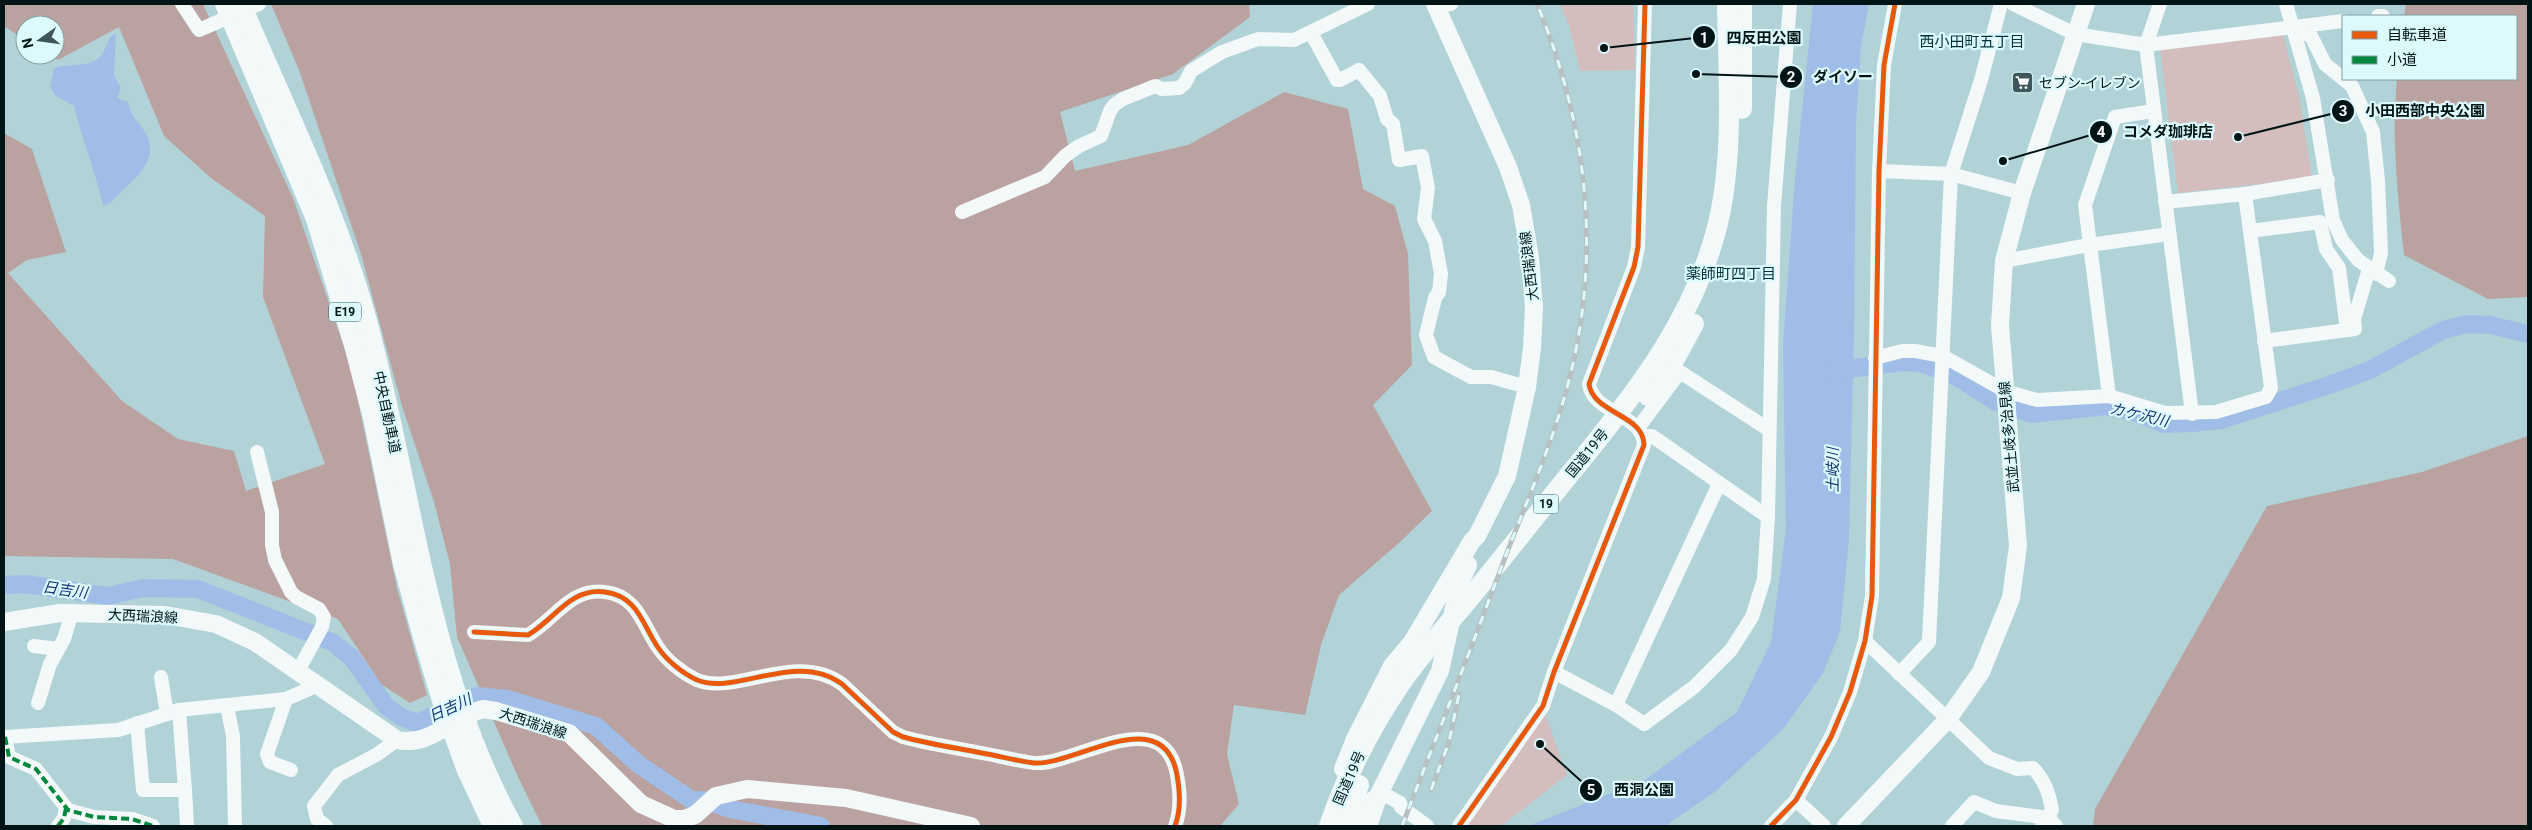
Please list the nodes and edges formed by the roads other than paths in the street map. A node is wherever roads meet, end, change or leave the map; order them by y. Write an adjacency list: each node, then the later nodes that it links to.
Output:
1 (182, 4): 3 (street)
2 (224, 4): 54 (highway, 中央自動車道 / E19)
3 (250, 4): 54 (highway, 中央自動車道 / E19)
4 (1368, 4): 18 (street)
5 (1441, 4): 42 (main road, 大西瑞浪線)
6 (1645, 4): 47 (street)
7 (1727, 4): 37 (highway, 国道19号 / 19)
8 (1742, 4): 37 (highway, 国道19号 / 19)
9 (1790, 4): 46 (street)
10 (1895, 4): 24 (street)
11 (2001, 4): 25 (street)
12 (2013, 4): 19 (street)
13 (2086, 4): 19 (main road, 武並土岐多治見線)
14 (2160, 4): 20 (street)
15 (2286, 4): 17 (street)
16 (2342, 21): 17 (street)
17 (2292, 28): 20 (street); 21 (street); 26 (street)
18 (1310, 33): 30 (street); 42 (street)
19 (2075, 34): 20 (street); 27 (main road, 武並土岐多治見線)
20 (2146, 45): 23 (street)
21 (2338, 70)
22 (2347, 80): 35 (street)
23 (2153, 111): 29 (street); 33 (street)
24 (1878, 171): 25 (street); 41 (street)
25 (1951, 174): 27 (street); 40 (street)
26 (2328, 180): 28 (street); 35 (street)
27 (2022, 193): 34 (main road, 武並土岐多治見線)
28 (2245, 194): 29 (street); 31 (street)
29 (2165, 202): 32 (street)
30 (962, 212)
31 (2250, 232): 38 (street); 39 (street)
32 (2169, 234): 33 (street); 45 (street)
33 (2089, 245): 34 (street); 44 (street)
34 (2004, 261): 43 (main road, 武並土岐多治見線)
35 (2373, 271): 36 (street); 38 (street)
36 (2389, 281)
37 (1688, 322): 66 (highway, 国道19号 / 19)
38 (2347, 330): 39 (street)
39 (2264, 342): 45 (street)
40 (1943, 356): 41 (street); 43 (street); 63 (street)
41 (1876, 358): 56 (street)
42 (1527, 387): 51 (main road, 大西瑞浪線)
43 (2005, 391): 44 (street); 72 (main road, 武並土岐多治見線)
44 (2109, 396): 45 (street)
45 (2192, 414)
46 (1768, 429): 47 (street); 50 (street)
47 (1641, 432): 49 (street); 62 (street)
48 (257, 452): 61 (street)
49 (1719, 484): 50 (street); 69 (street)
50 (1768, 517): 69 (street)
51 (1477, 536): 57 (main road); 60 (main road)
52 (72, 613): 53 (main road, 大西瑞浪線); 59 (street); 61 (main road, 大西瑞浪線)
53 (4, 622)
54 (429, 632): 76 (highway, 中央自動車道 / E19)
55 (474, 632): 93 (street)
56 (1865, 641): 63 (street); 80 (street)
57 (1412, 642): 60 (main road); 94 (main road)
58 (34, 646): 59 (street)
59 (58, 649): 68 (street)
60 (1445, 652): 79 (main road)
61 (298, 671): 65 (main road, 大西瑞浪線)
62 (1554, 672): 69 (street); 98 (street)
63 (1899, 674): 72 (street)
64 (161, 677): 71 (street)
65 (318, 685): 67 (street); 75 (main road, 大西瑞浪線)
66 (1407, 685): 95 (highway, 国道19号 / 19); 96 (highway, 国道19号 / 19)
67 (286, 699): 70 (street); 77 (street)
68 (38, 703)
69 (1616, 705)
70 (227, 706): 71 (street); 88 (street)
71 (173, 712): 73 (street); 78 (street)
72 (1948, 719): 84 (street); 101 (main road, 武並土岐多治見線)
73 (137, 723): 74 (street); 78 (street)
74 (4, 737): 81 (street)
75 (397, 740): 89 (street); 92 (main road, 大西瑞浪線)
76 (474, 765): 90 (highway, 中央自動車道 / E19); 91 (highway, 中央自動車道 / E19)
77 (291, 770)
78 (185, 790): 87 (street)
79 (1380, 792): 82 (street); 97 (main road)
80 (1796, 800): 99 (street); 100 (street)
81 (66, 808): 85 (street); 86 (street)
82 (1403, 808): 83 (street); 97 (street)
83 (1422, 823)
84 (2049, 824): 102 (street)
85 (58, 826)
86 (153, 826)
87 (187, 826)
88 (235, 826)
89 (326, 826)
90 (493, 826)
91 (513, 826)
92 (971, 826)
93 (1175, 826)
94 (1324, 826)
95 (1329, 826)
96 (1344, 826)
97 (1365, 826)
98 (1459, 826)
99 (1771, 826)
100 (1824, 826)
101 (1846, 826)
102 (1952, 826)

